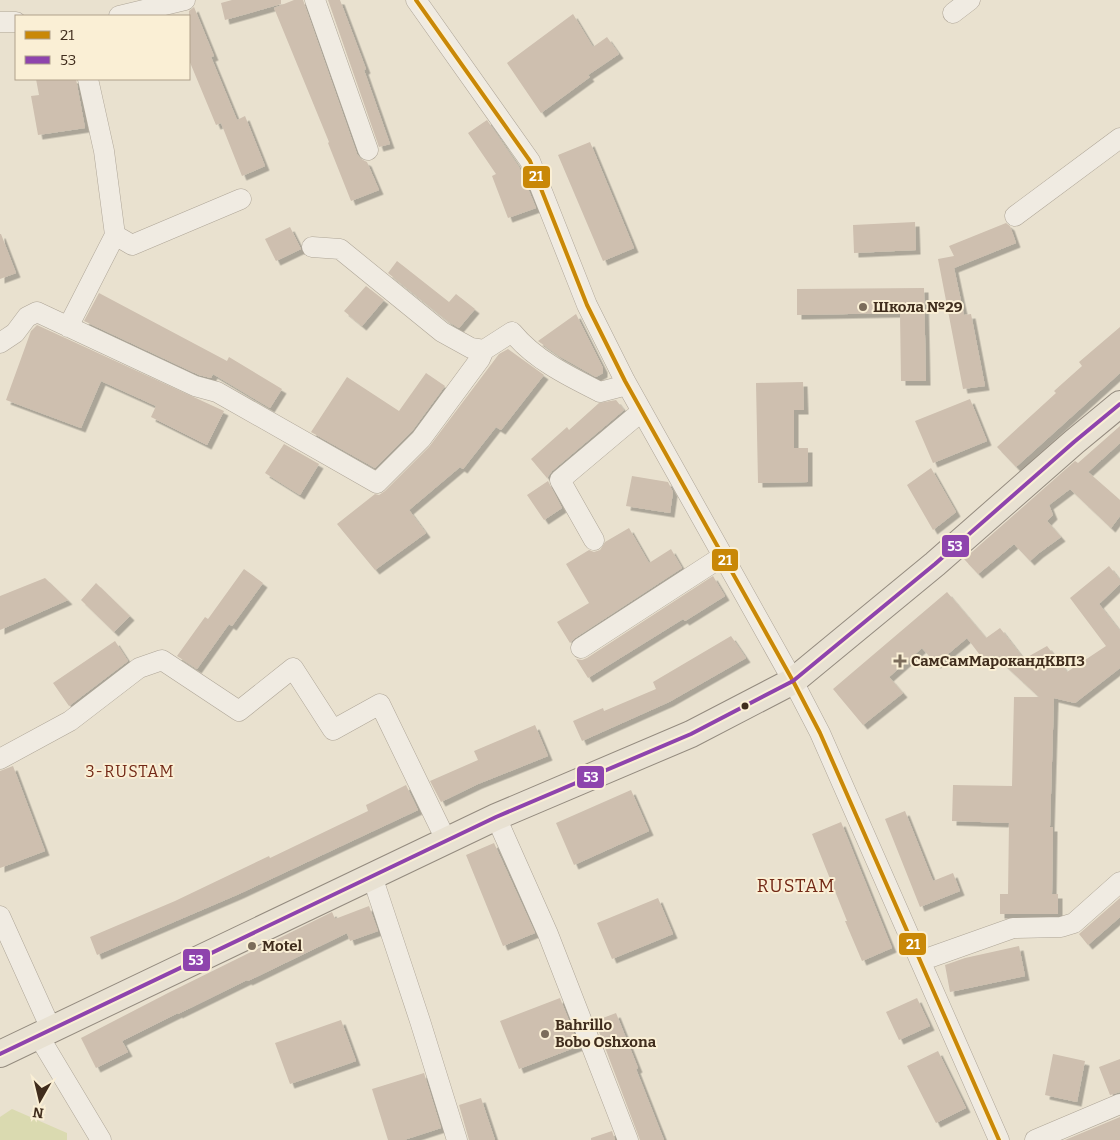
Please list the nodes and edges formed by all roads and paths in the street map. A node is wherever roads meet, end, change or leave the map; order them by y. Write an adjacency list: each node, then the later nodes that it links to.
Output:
1 (185, 0): 5 (street)
2 (315, 0): 11 (street)
3 (416, 0): 19 (street)
4 (970, 0): 6 (street)
5 (128, 9)
6 (953, 14)
7 (0, 22): 8 (street)
8 (15, 22)
9 (88, 80): 14 (street)
10 (1120, 138): 13 (street)
11 (368, 150)
12 (241, 199): 14 (street)
13 (1015, 216)
14 (115, 235): 16 (street)
15 (312, 247): 18 (street)
16 (68, 327): 17 (street); 18 (street)
17 (0, 344)
18 (484, 350): 19 (street)
19 (627, 385): 21 (street)
20 (1120, 404): 25 (main road)
21 (642, 411): 22 (street); 23 (street)
22 (594, 540)
23 (723, 556): 24 (street); 25 (street)
24 (581, 648)
25 (793, 681): 27 (main road); 32 (street)
26 (0, 759): 28 (street)
27 (496, 817): 28 (main road); 38 (street)
28 (446, 840): 29 (main road)
29 (372, 876): 33 (main road); 37 (street)
30 (1120, 882): 32 (street)
31 (0, 916): 33 (street)
32 (920, 961): 39 (street)
33 (44, 1032): 34 (main road); 36 (street)
34 (0, 1054)
35 (1120, 1104): 40 (street)
36 (100, 1140)
37 (458, 1140)
38 (628, 1140)
39 (999, 1140)
40 (1035, 1140)

